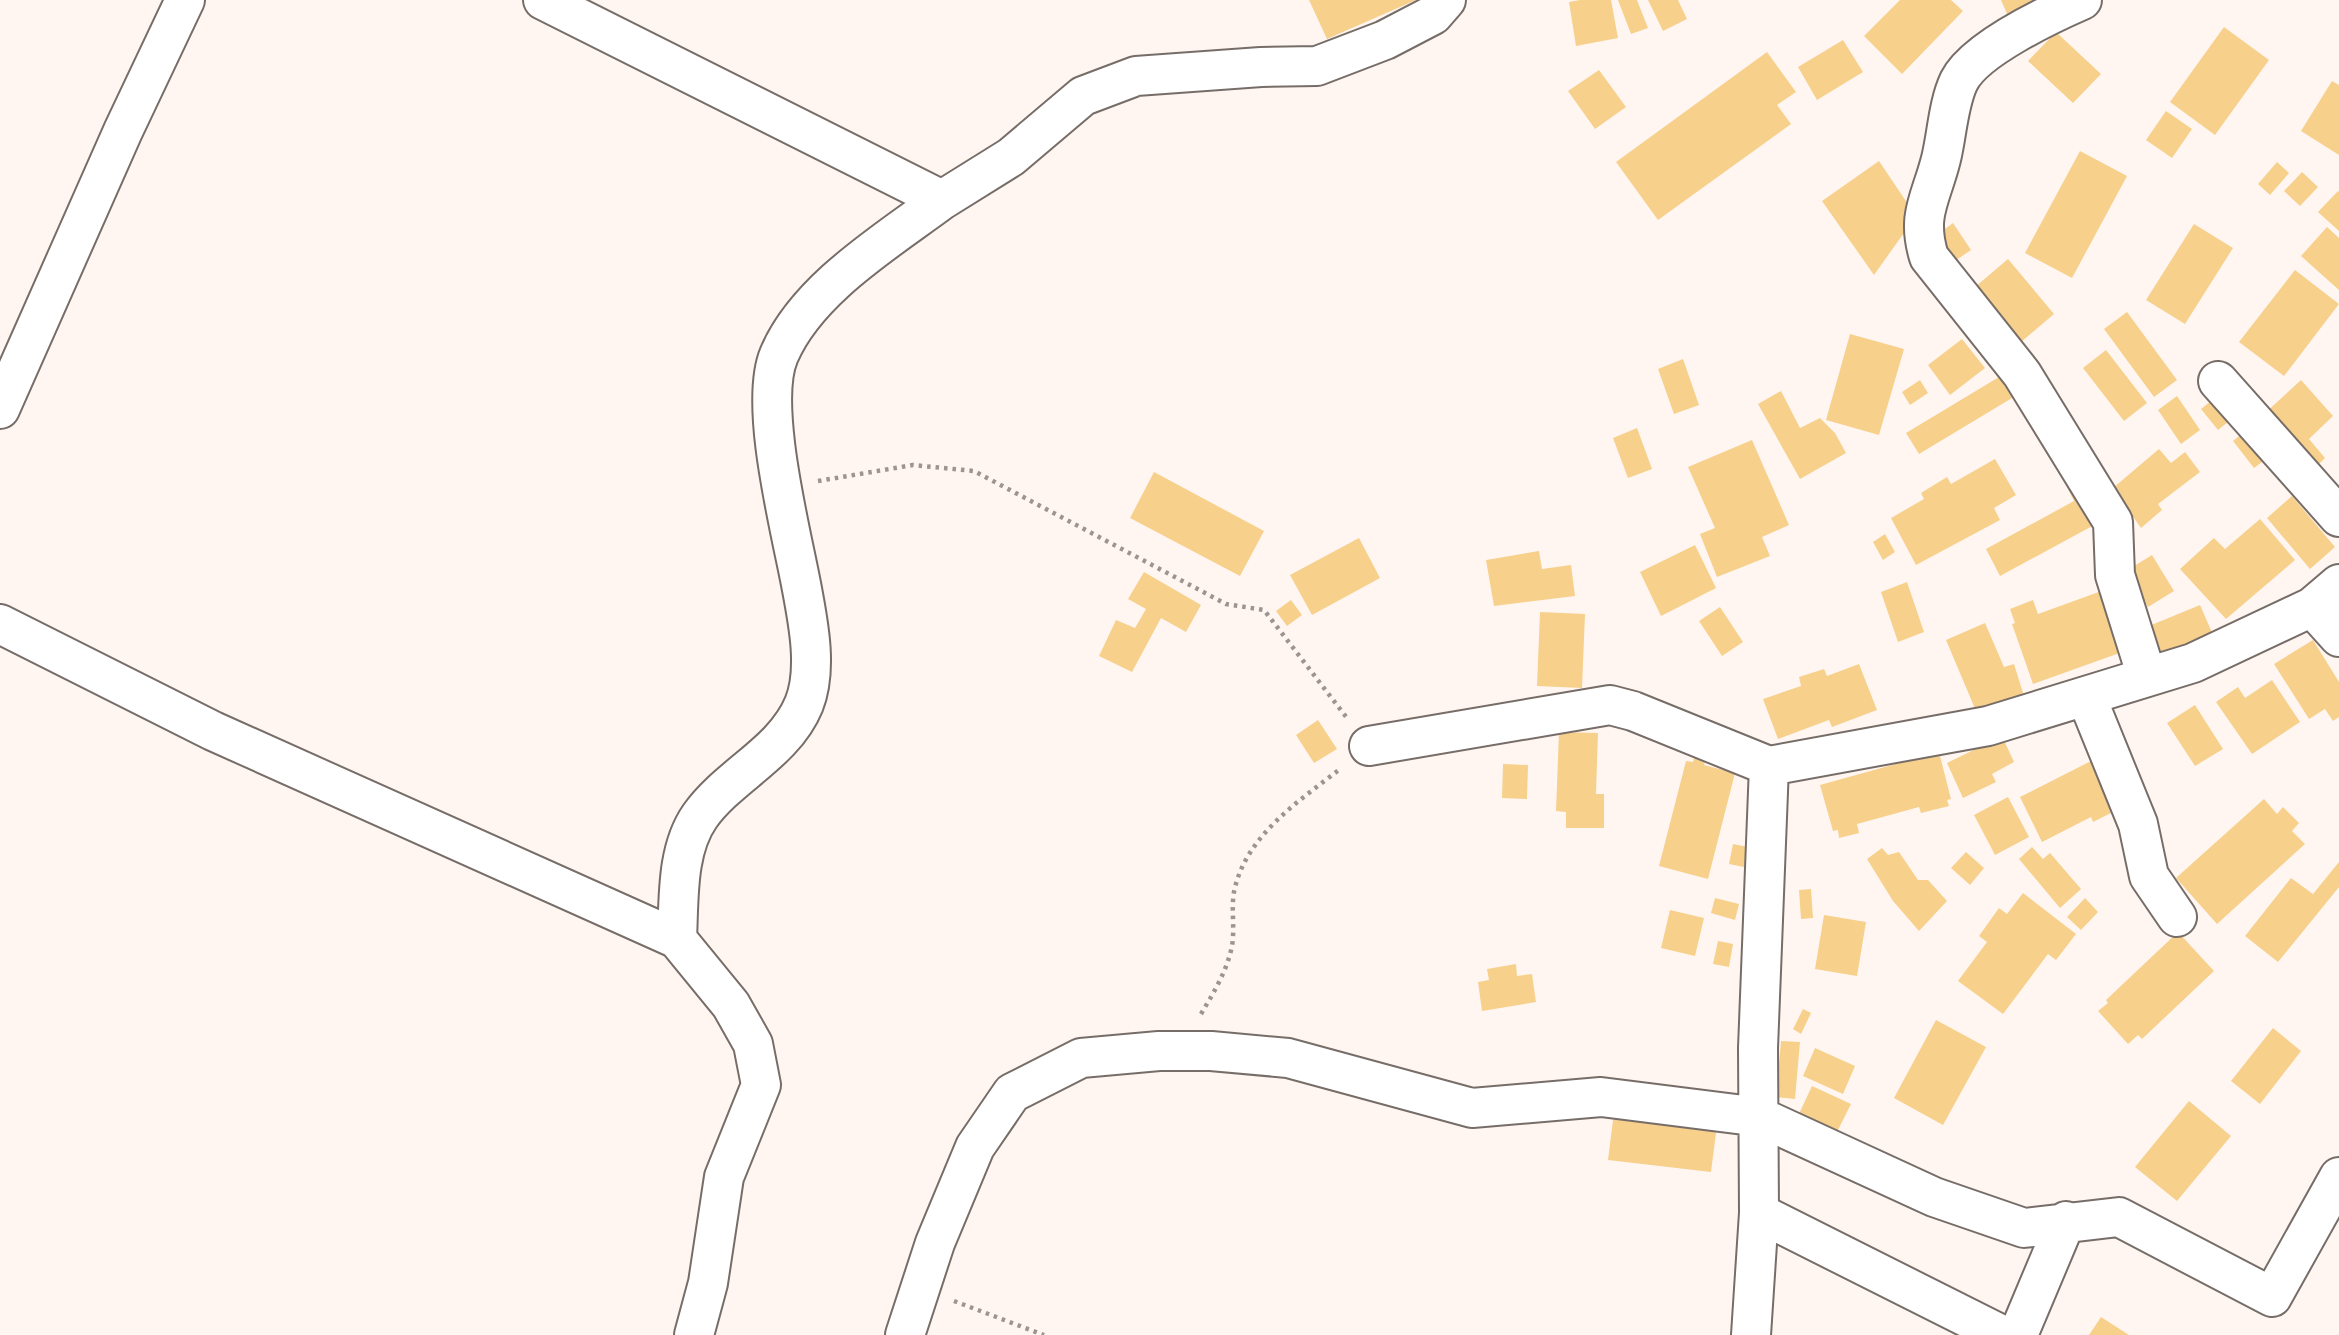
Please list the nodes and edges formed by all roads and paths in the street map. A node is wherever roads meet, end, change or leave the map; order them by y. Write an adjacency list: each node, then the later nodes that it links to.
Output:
1 (185, 0): 7 (street)
2 (543, 0): 5 (street)
3 (1446, 0): 5 (street)
4 (2082, 0): 13 (street)
5 (942, 200): 8 (street)
6 (2218, 381): 9 (street)
7 (0, 410)
8 (782, 486): 15 (path); 18 (street)
9 (2339, 517)
10 (2326, 595): 12 (street); 13 (street)
11 (0, 624): 18 (street)
12 (2339, 638)
13 (2147, 677): 14 (street)
14 (2086, 696): 16 (street); 17 (street)
15 (1369, 746): 16 (street); 19 (path)
16 (1769, 766): 20 (street)
17 (2177, 917)
18 (677, 939): 25 (street)
19 (1159, 1051): 20 (street); 24 (street)
20 (1760, 1118): 22 (street); 23 (street)
21 (2339, 1177): 23 (street)
22 (1759, 1213): 28 (street); 29 (street)
23 (2066, 1221): 30 (street)
24 (922, 1285): 26 (street); 27 (path)
25 (694, 1335)
26 (905, 1335)
27 (1044, 1335)
28 (1751, 1335)
29 (2002, 1335)
30 (2018, 1335)

